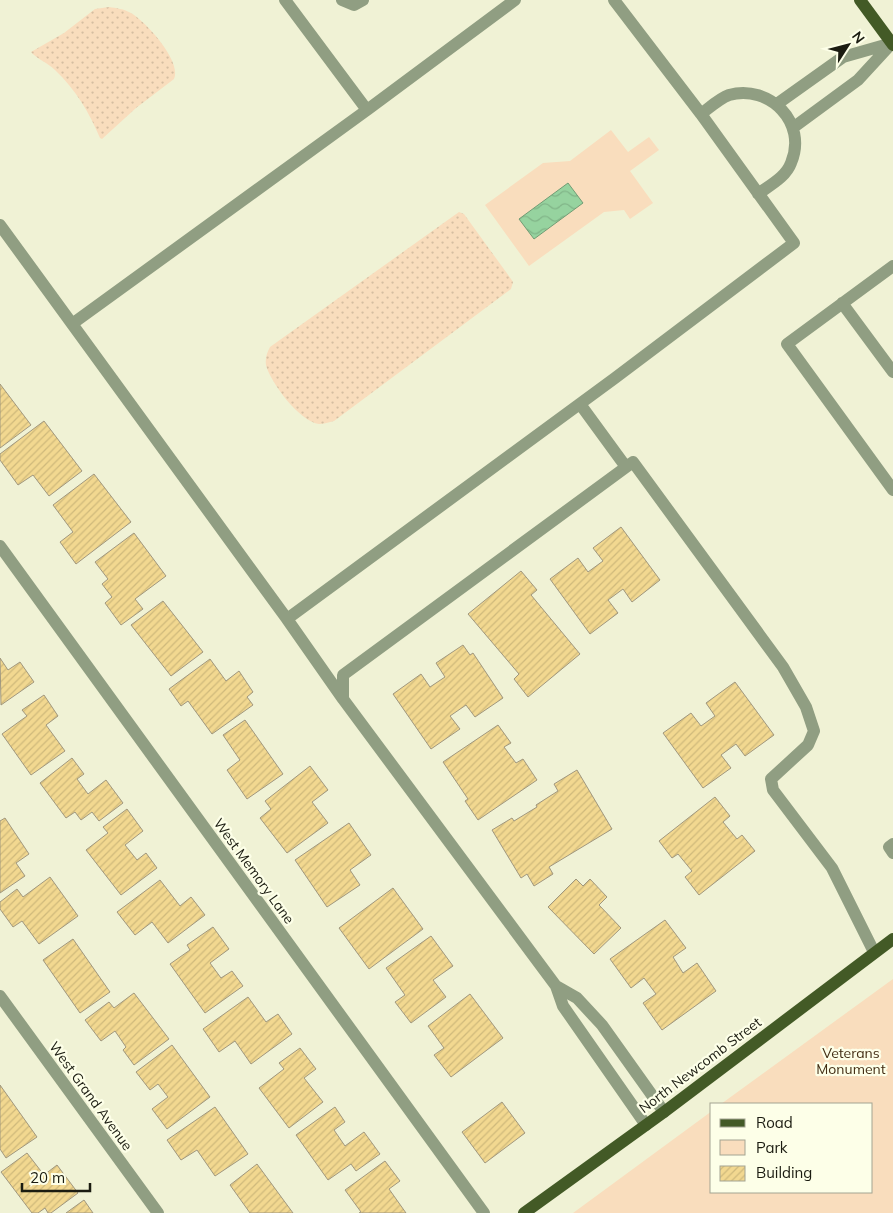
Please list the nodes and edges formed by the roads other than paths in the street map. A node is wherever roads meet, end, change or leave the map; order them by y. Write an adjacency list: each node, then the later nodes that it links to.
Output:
1 (285, 0): 9 (street)
2 (342, 0): 3 (street)
3 (363, 0)
4 (515, 0): 9 (street)
5 (614, 0): 10 (street)
6 (860, 0): 7 (main road)
7 (893, 43): 8 (street); 11 (street)
8 (778, 104): 10 (street); 11 (street)
9 (367, 110): 16 (street)
10 (701, 114): 12 (street)
11 (794, 127): 12 (street)
12 (758, 194): 18 (street)
13 (0, 225): 16 (street)
14 (893, 266): 15 (street)
15 (842, 303): 17 (street); 20 (street)
16 (72, 324): 22 (street)
17 (893, 372)
18 (580, 404): 19 (street); 22 (street)
19 (626, 467): 23 (street); 27 (street)
20 (893, 490)
21 (0, 546): 33 (street, West Memory Lane)
22 (287, 619): 23 (street)
23 (343, 699): 28 (street)
24 (893, 844): 25 (street)
25 (893, 853)
26 (893, 938): 27 (main road, North Newcomb Street)
27 (874, 952): 30 (main road, North Newcomb Street)
28 (556, 986): 30 (street); 31 (street)
29 (0, 996): 32 (street, West Grand Avenue)
30 (664, 1112): 31 (main road, North Newcomb Street)
31 (646, 1125): 34 (main road, North Newcomb Street)
32 (158, 1213)
33 (484, 1213)
34 (524, 1213)

